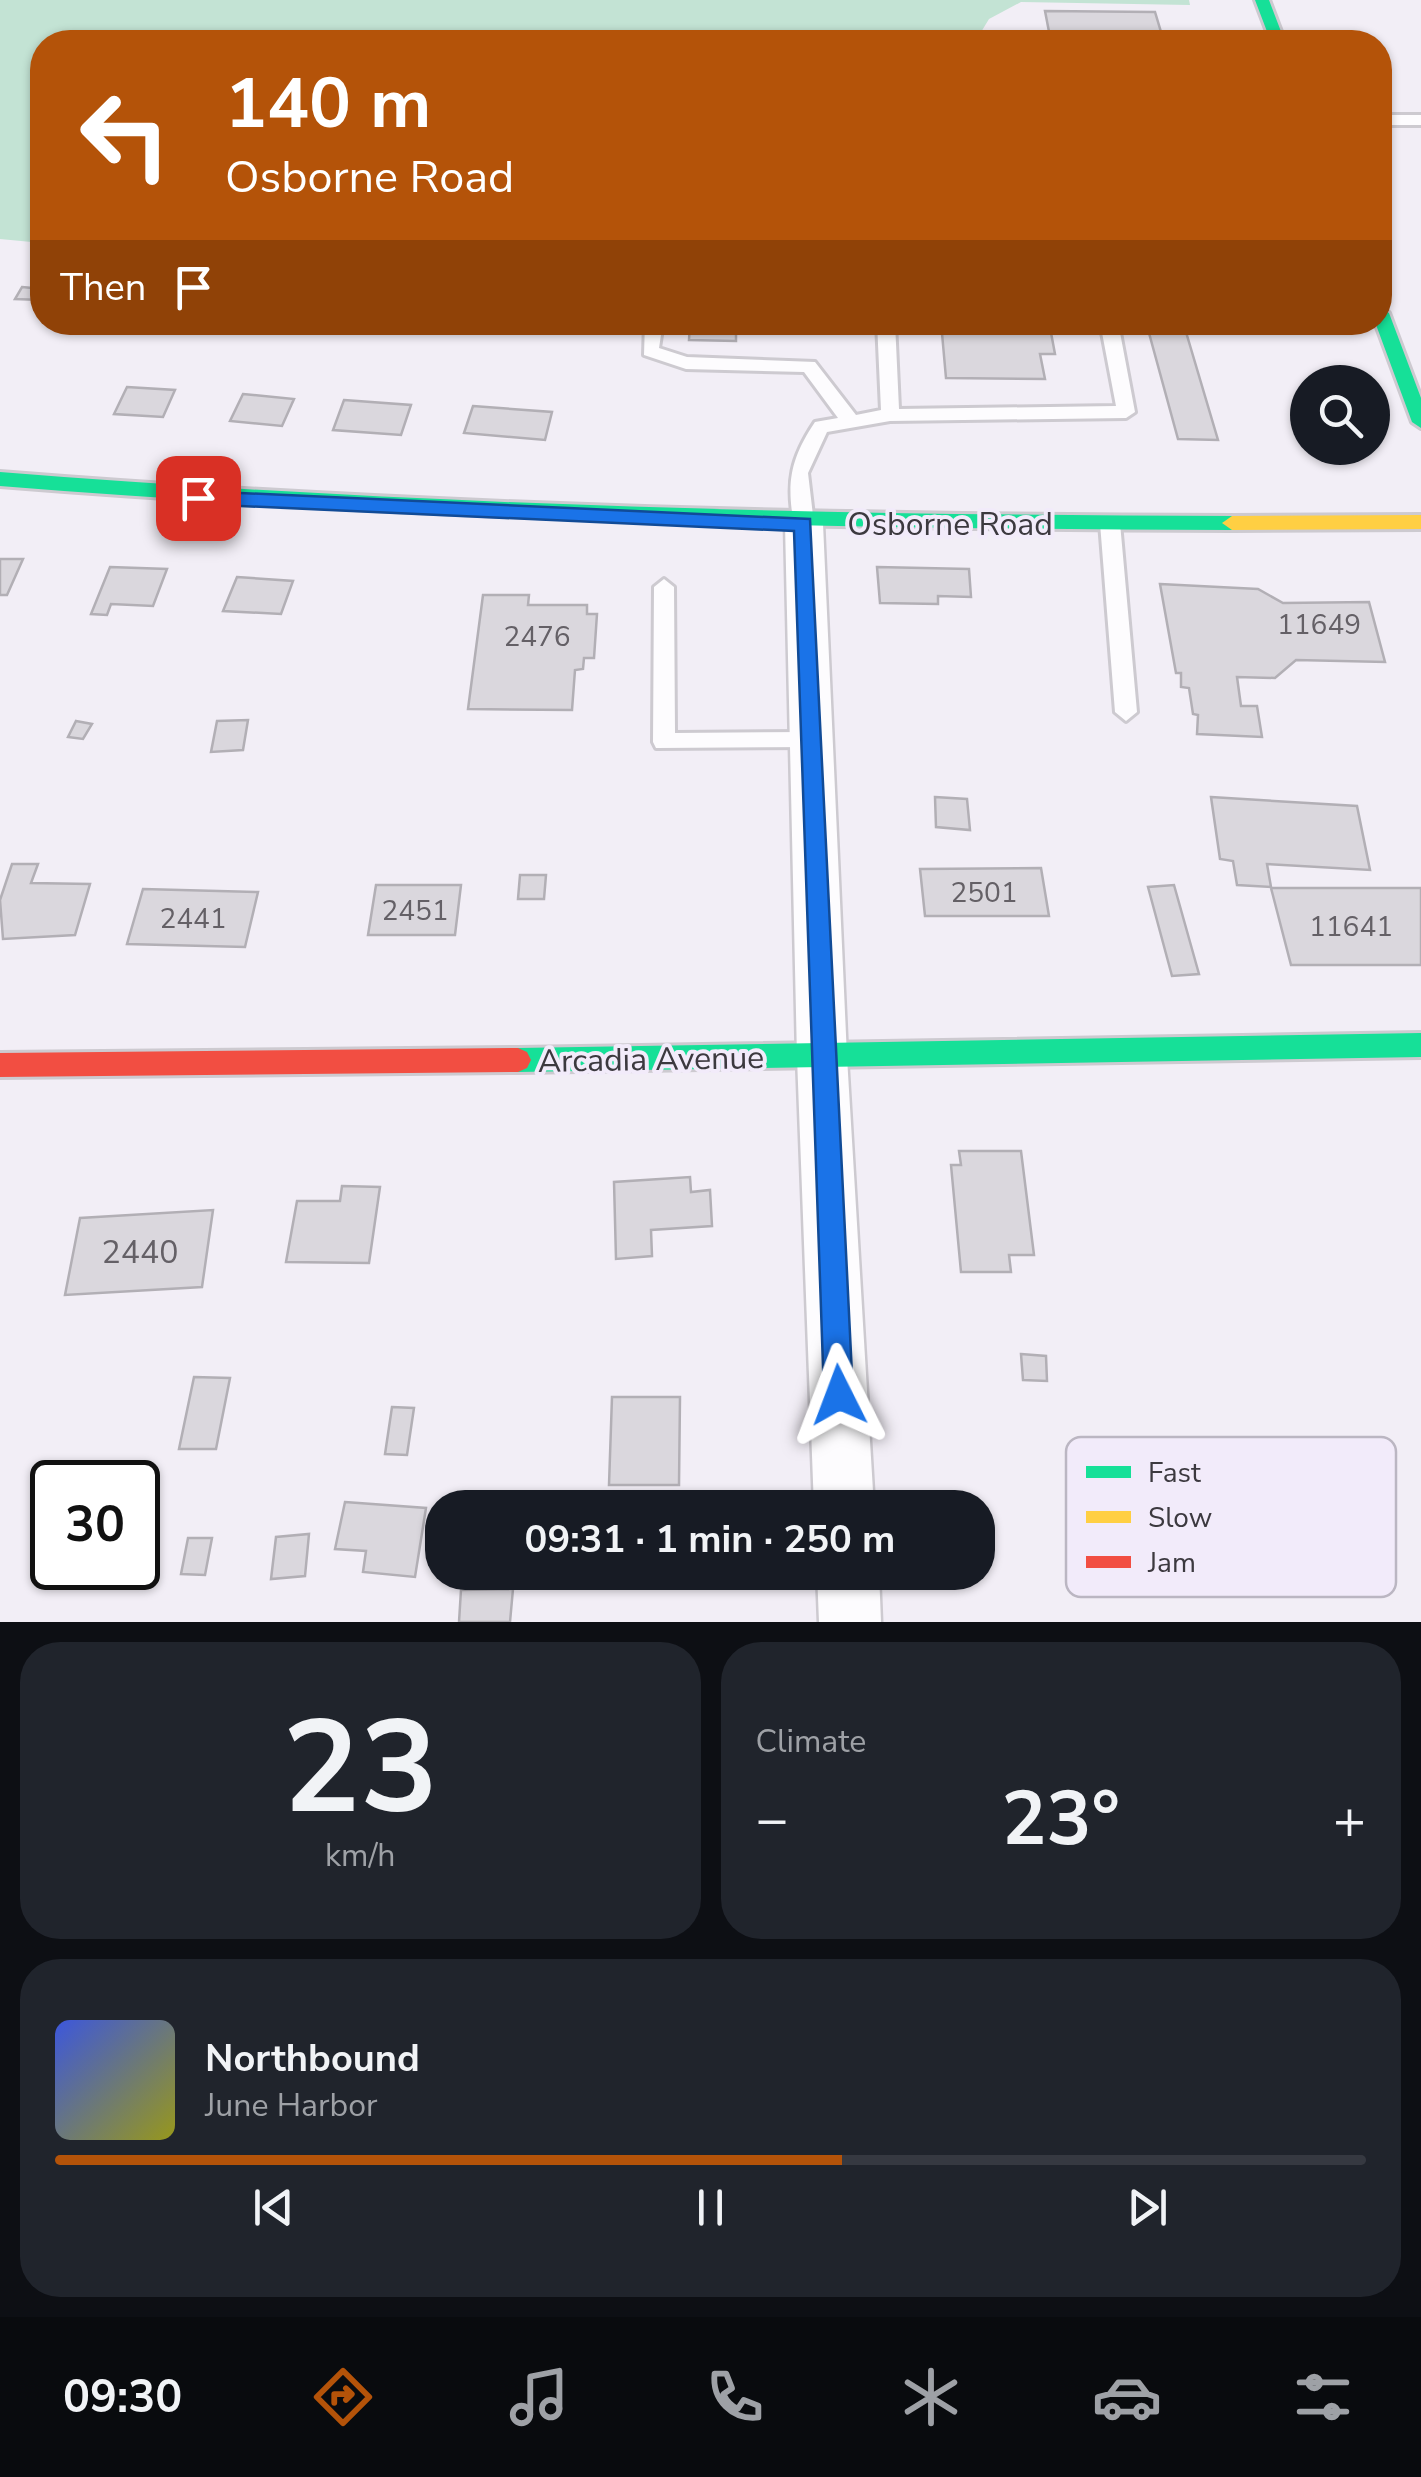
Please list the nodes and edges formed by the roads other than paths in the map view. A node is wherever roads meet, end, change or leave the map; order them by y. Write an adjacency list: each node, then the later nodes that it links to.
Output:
1 (1262, 0): 2 (street)
2 (1273, 30)
3 (1392, 120): 4 (lane)
4 (1421, 120)
5 (652, 335): 10 (lane)
6 (887, 335): 9 (lane)
7 (1111, 335): 9 (lane)
8 (1388, 335): 11 (street)
9 (890, 415): 10 (lane)
10 (850, 420): 14 (lane)
11 (1421, 422)
12 (0, 479): 14 (street, Osborne Road)
13 (1421, 522): 15 (street, Osborne Road)
14 (804, 524): 15 (street, Osborne Road); 18 (street)
15 (1110, 524): 17 (lane)
16 (664, 586): 18 (lane)
17 (1126, 712)
18 (811, 741): 20 (street)
19 (1421, 1045): 20 (street, Arcadia Avenue)
20 (822, 1058): 21 (street, Arcadia Avenue); 22 (street)
21 (0, 1065)
22 (843, 1490)
23 (849, 1590): 24 (street)
24 (850, 1622)

